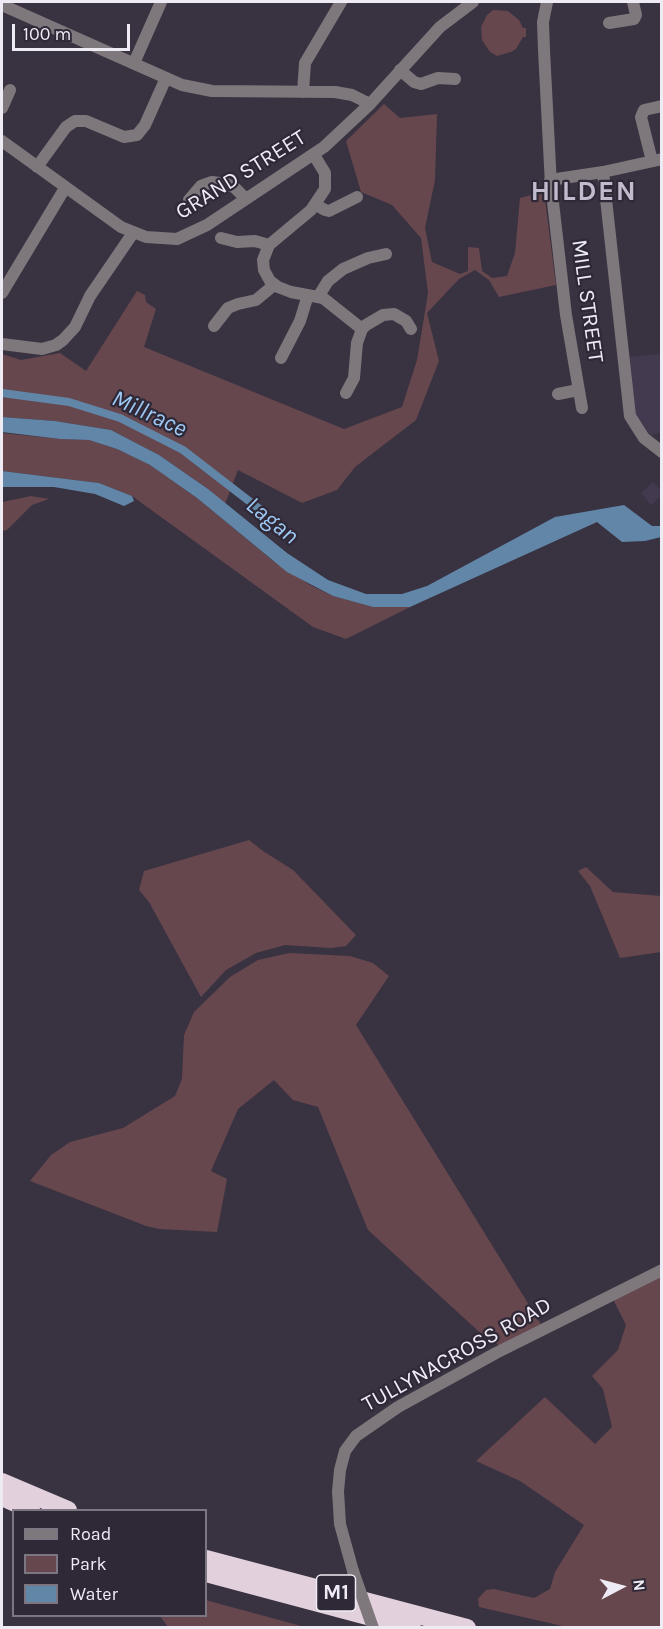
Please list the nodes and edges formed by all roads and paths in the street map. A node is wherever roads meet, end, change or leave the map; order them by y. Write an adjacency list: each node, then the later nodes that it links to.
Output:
1 (161, 2): 8 (street)
2 (341, 2): 12 (street)
3 (473, 2): 9 (street, GRAND STREET)
4 (547, 2): 20 (street, MILL STREET)
5 (633, 2): 7 (street)
6 (2, 4): 8 (street)
7 (609, 23)
8 (134, 63): 10 (street)
9 (400, 70): 11 (street); 13 (street, GRAND STREET)
10 (166, 78): 12 (street); 18 (street)
11 (455, 79)
12 (303, 92): 13 (street)
13 (370, 104): 16 (street, GRAND STREET)
14 (662, 106): 17 (street)
15 (2, 141): 18 (street, GRAND STREET)
16 (314, 155): 23 (street, GRAND STREET); 25 (street)
17 (657, 160): 19 (street)
18 (37, 167): 21 (street, GRAND STREET)
19 (603, 172): 20 (street); 42 (street)
20 (550, 180): 38 (street, MILL STREET)
21 (64, 188): 26 (street, GRAND STREET); 31 (street)
22 (357, 197): 25 (street)
23 (246, 199): 24 (street); 26 (street, GRAND STREET)
24 (189, 200)
25 (316, 205): 28 (street)
26 (133, 233): 36 (street)
27 (221, 238): 28 (street)
28 (269, 245): 30 (street)
29 (386, 254): 32 (street)
30 (274, 285): 32 (street); 33 (street)
31 (2, 293)
32 (313, 296): 34 (street); 37 (street)
33 (214, 326)
34 (362, 329): 35 (street); 39 (street)
35 (411, 329)
36 (2, 344)
37 (281, 358)
38 (578, 390): 40 (street, MILL STREET); 41 (street, MILL STREET)
39 (346, 393)
40 (558, 394)
41 (582, 408)
42 (662, 452)
43 (662, 1270): 50 (street, TULLYNACROSS ROAD, bridge)
44 (2, 1482): 47 (highway)
45 (2, 1497): 46 (highway)
46 (29, 1509)
47 (66, 1509)
48 (207, 1559): 52 (highway, M1)
49 (207, 1573): 51 (highway, M1)
50 (373, 1628)
51 (412, 1628)
52 (467, 1628)

